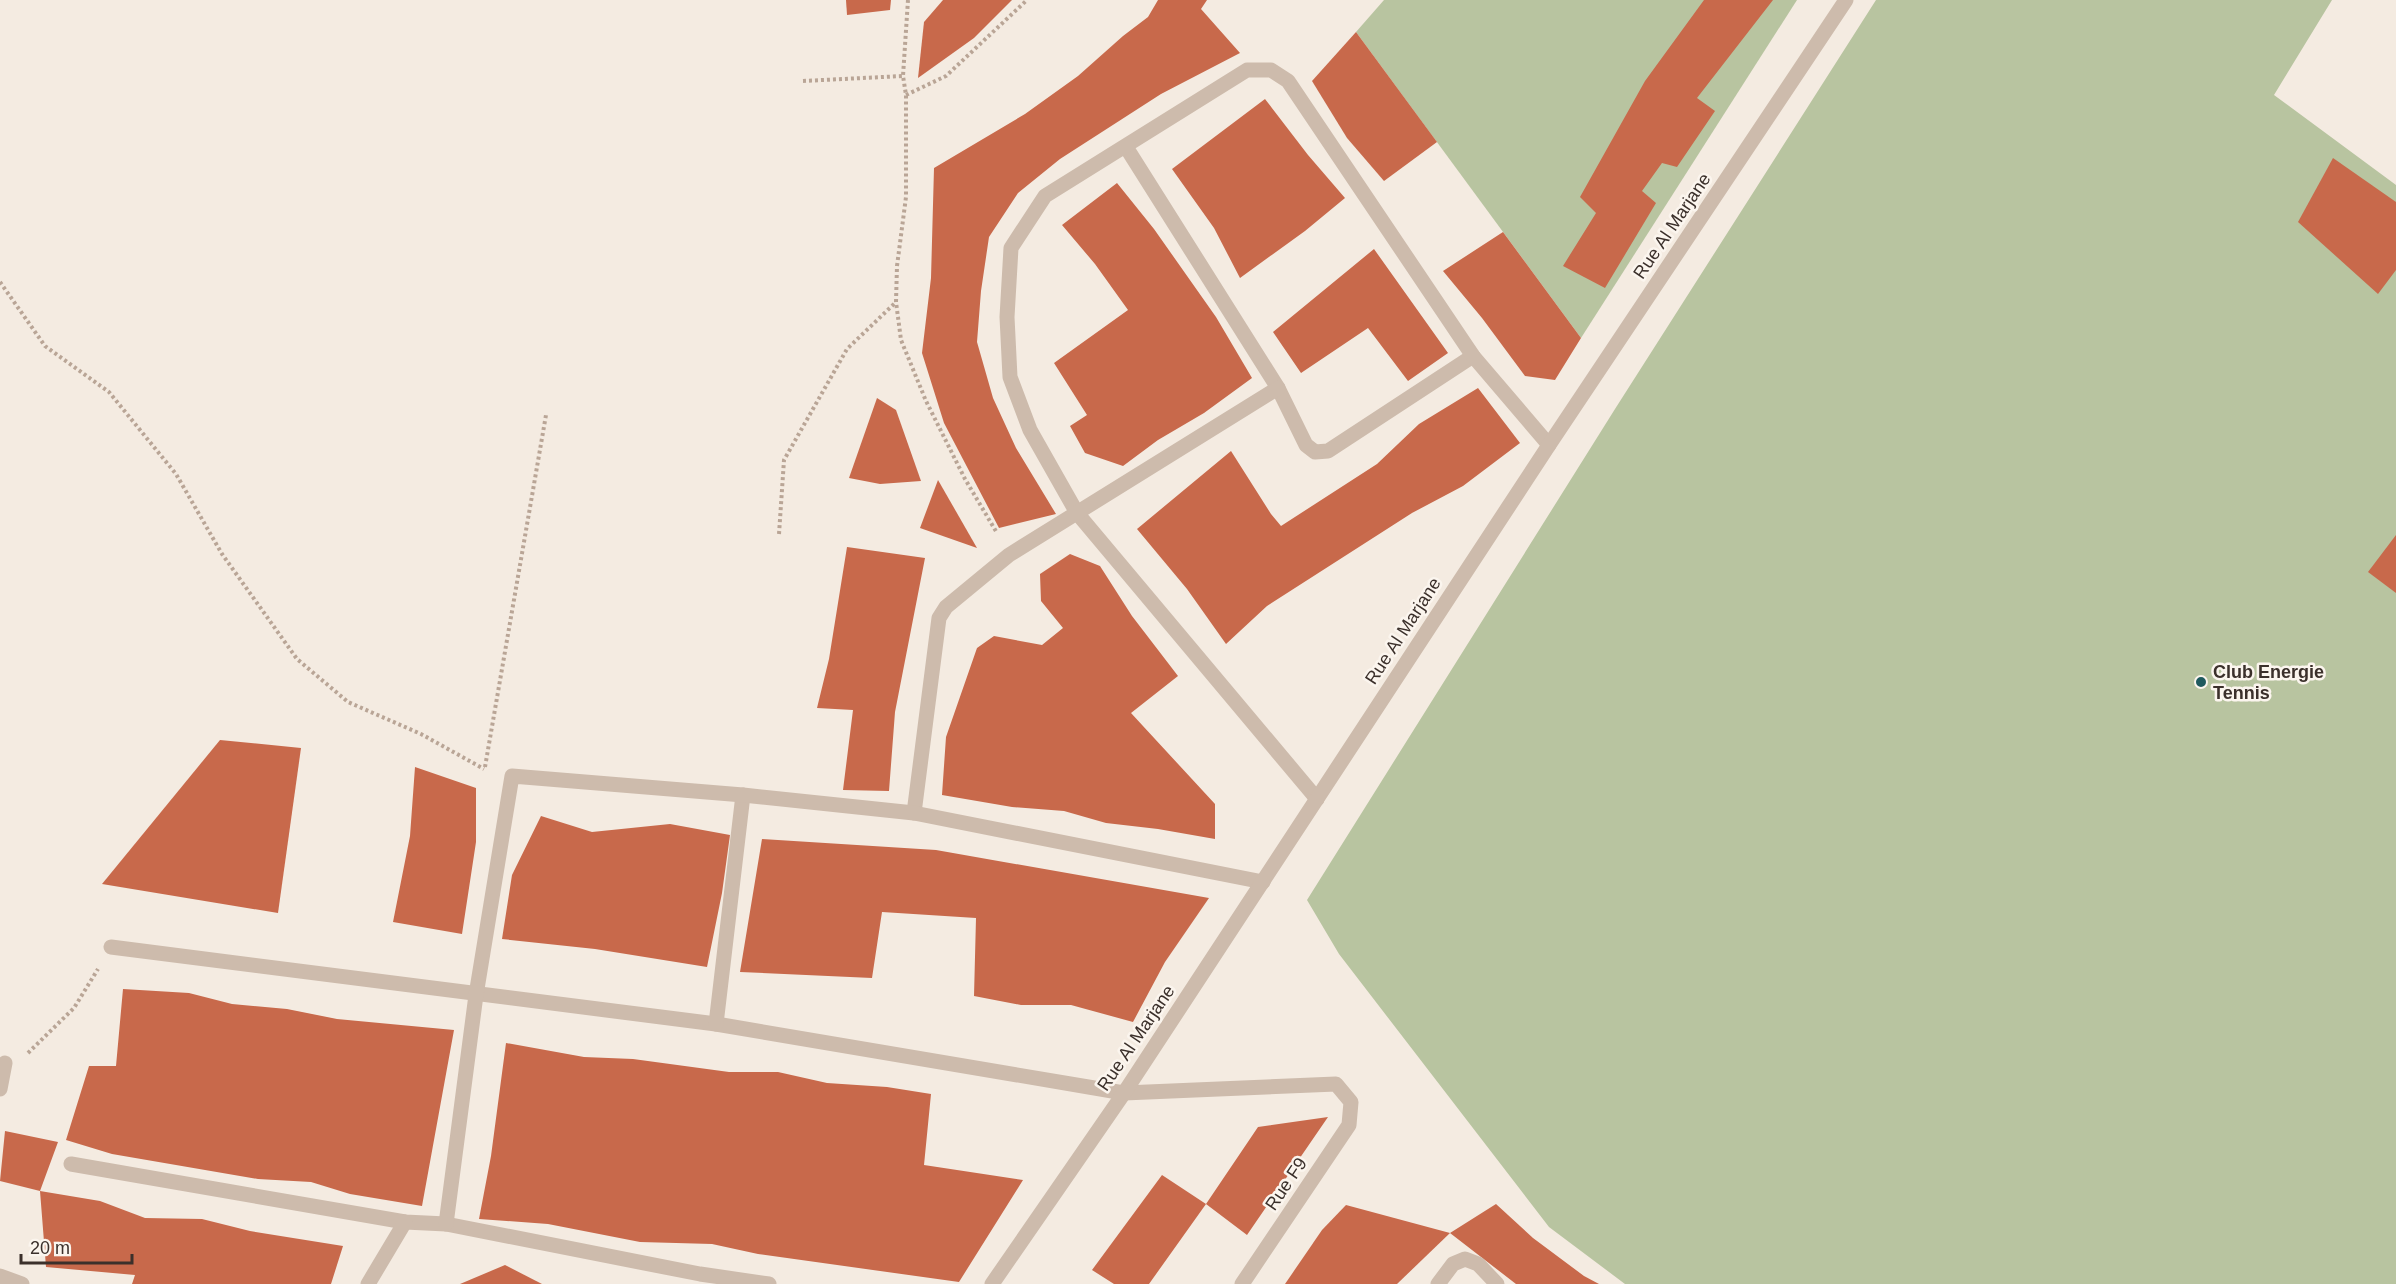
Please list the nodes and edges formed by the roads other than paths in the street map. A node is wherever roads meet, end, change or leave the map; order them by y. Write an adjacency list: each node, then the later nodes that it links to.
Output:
1 (1846, 0): 5 (street, Rue Al Marjane)
2 (1126, 147): 3 (street); 4 (street); 6 (street)
3 (1473, 356): 4 (street); 5 (street)
4 (1278, 388): 6 (street)
5 (1549, 445): 8 (street, Rue Al Marjane)
6 (1077, 513): 8 (street); 9 (street)
7 (743, 795): 9 (street); 12 (street); 13 (street)
8 (1317, 799): 10 (street, Rue Al Marjane)
9 (914, 813): 10 (street)
10 (1263, 882): 16 (street, Rue Al Marjane)
11 (111, 947): 12 (street)
12 (476, 995): 13 (street); 19 (street)
13 (716, 1024): 16 (street)
14 (5, 1063): 15 (street)
15 (0, 1089)
16 (1124, 1093): 25 (street, Rue Al Marjane); 26 (street, Rue F9)
17 (71, 1164): 18 (street)
18 (405, 1222): 19 (street); 23 (street)
19 (446, 1224): 21 (street)
20 (0, 1276): 22 (street)
21 (697, 1279): 24 (street)
22 (22, 1284)
23 (368, 1284)
24 (770, 1284)
25 (992, 1284)
26 (1242, 1284)
27 (1438, 1284): 28 (street)
28 (1497, 1284)

